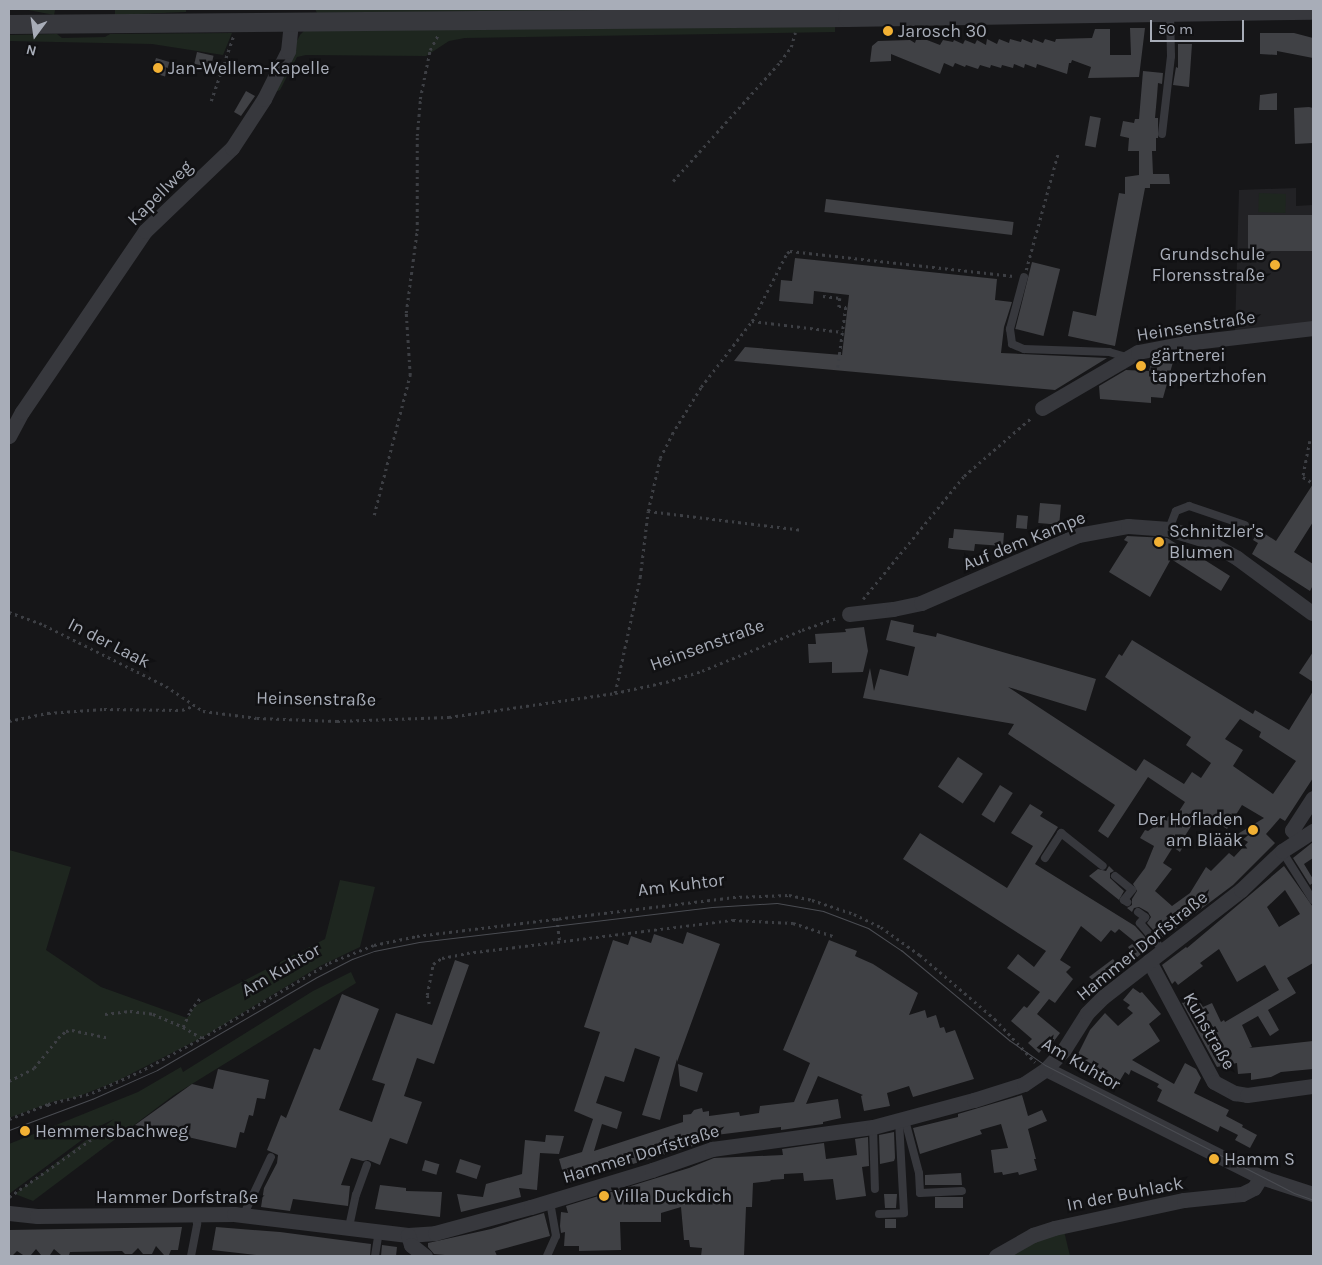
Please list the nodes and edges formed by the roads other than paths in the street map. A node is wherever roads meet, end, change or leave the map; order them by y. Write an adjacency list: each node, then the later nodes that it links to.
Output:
1 (1313, 10): 2 (street)
2 (1170, 12): 3 (street); 5 (lane)
3 (291, 22): 4 (street); 10 (street, Kapellweg)
4 (9, 24)
5 (1162, 134)
6 (1024, 277): 8 (lane)
7 (1313, 328): 8 (street, Heinsenstraße)
8 (1127, 356): 9 (street, Heinsenstraße)
9 (1042, 408)
10 (9, 436)
11 (1244, 525): 12 (lane)
12 (1169, 529): 13 (street, Auf dem Kampe); 14 (street, Auf dem Kampe)
13 (1313, 613)
14 (849, 614)
15 (1313, 798): 16 (street, Hammer Dorfstraße)
16 (1307, 835): 17 (street, Hammer Dorfstraße)
17 (1282, 851): 21 (lane); 24 (street, Hammer Dorfstraße)
18 (1045, 858): 19 (lane)
19 (1103, 866)
20 (1115, 876): 22 (lane)
21 (1313, 900)
22 (1127, 902)
23 (1138, 912): 24 (lane)
24 (1164, 950): 25 (street, Hammer Dorfstraße)
25 (1149, 961): 26 (street, Hammer Dorfstraße); 27 (street, Kuhstraße)
26 (1046, 1069): 28 (street, Hammer Dorfstraße); 32 (street, Am Kuhtor)
27 (1313, 1086)
28 (902, 1120): 29 (street, Hammer Dorfstraße); 34 (lane); 40 (lane)
29 (873, 1126): 33 (lane); 36 (street, Hammer Dorfstraße)
30 (271, 1157): 39 (lane)
31 (367, 1165): 41 (lane)
32 (1262, 1178): 35 (street, Am Kuhtor); 48 (street, In der Buhlack)
33 (875, 1189)
34 (962, 1191)
35 (1313, 1194)
36 (550, 1202): 43 (street, Hammer Dorfstraße); 47 (lane)
37 (9, 1213): 38 (street, Hammer Dorfstraße)
38 (196, 1213): 39 (street, Hammer Dorfstraße); 44 (lane)
39 (244, 1214): 41 (street, Hammer Dorfstraße)
40 (879, 1214)
41 (349, 1227): 42 (street, Hammer Dorfstraße)
42 (380, 1231): 43 (street, Hammer Dorfstraße); 45 (lane)
43 (408, 1235): 46 (street)
44 (192, 1256)
45 (376, 1256)
46 (425, 1256)
47 (547, 1256)
48 (996, 1256)

